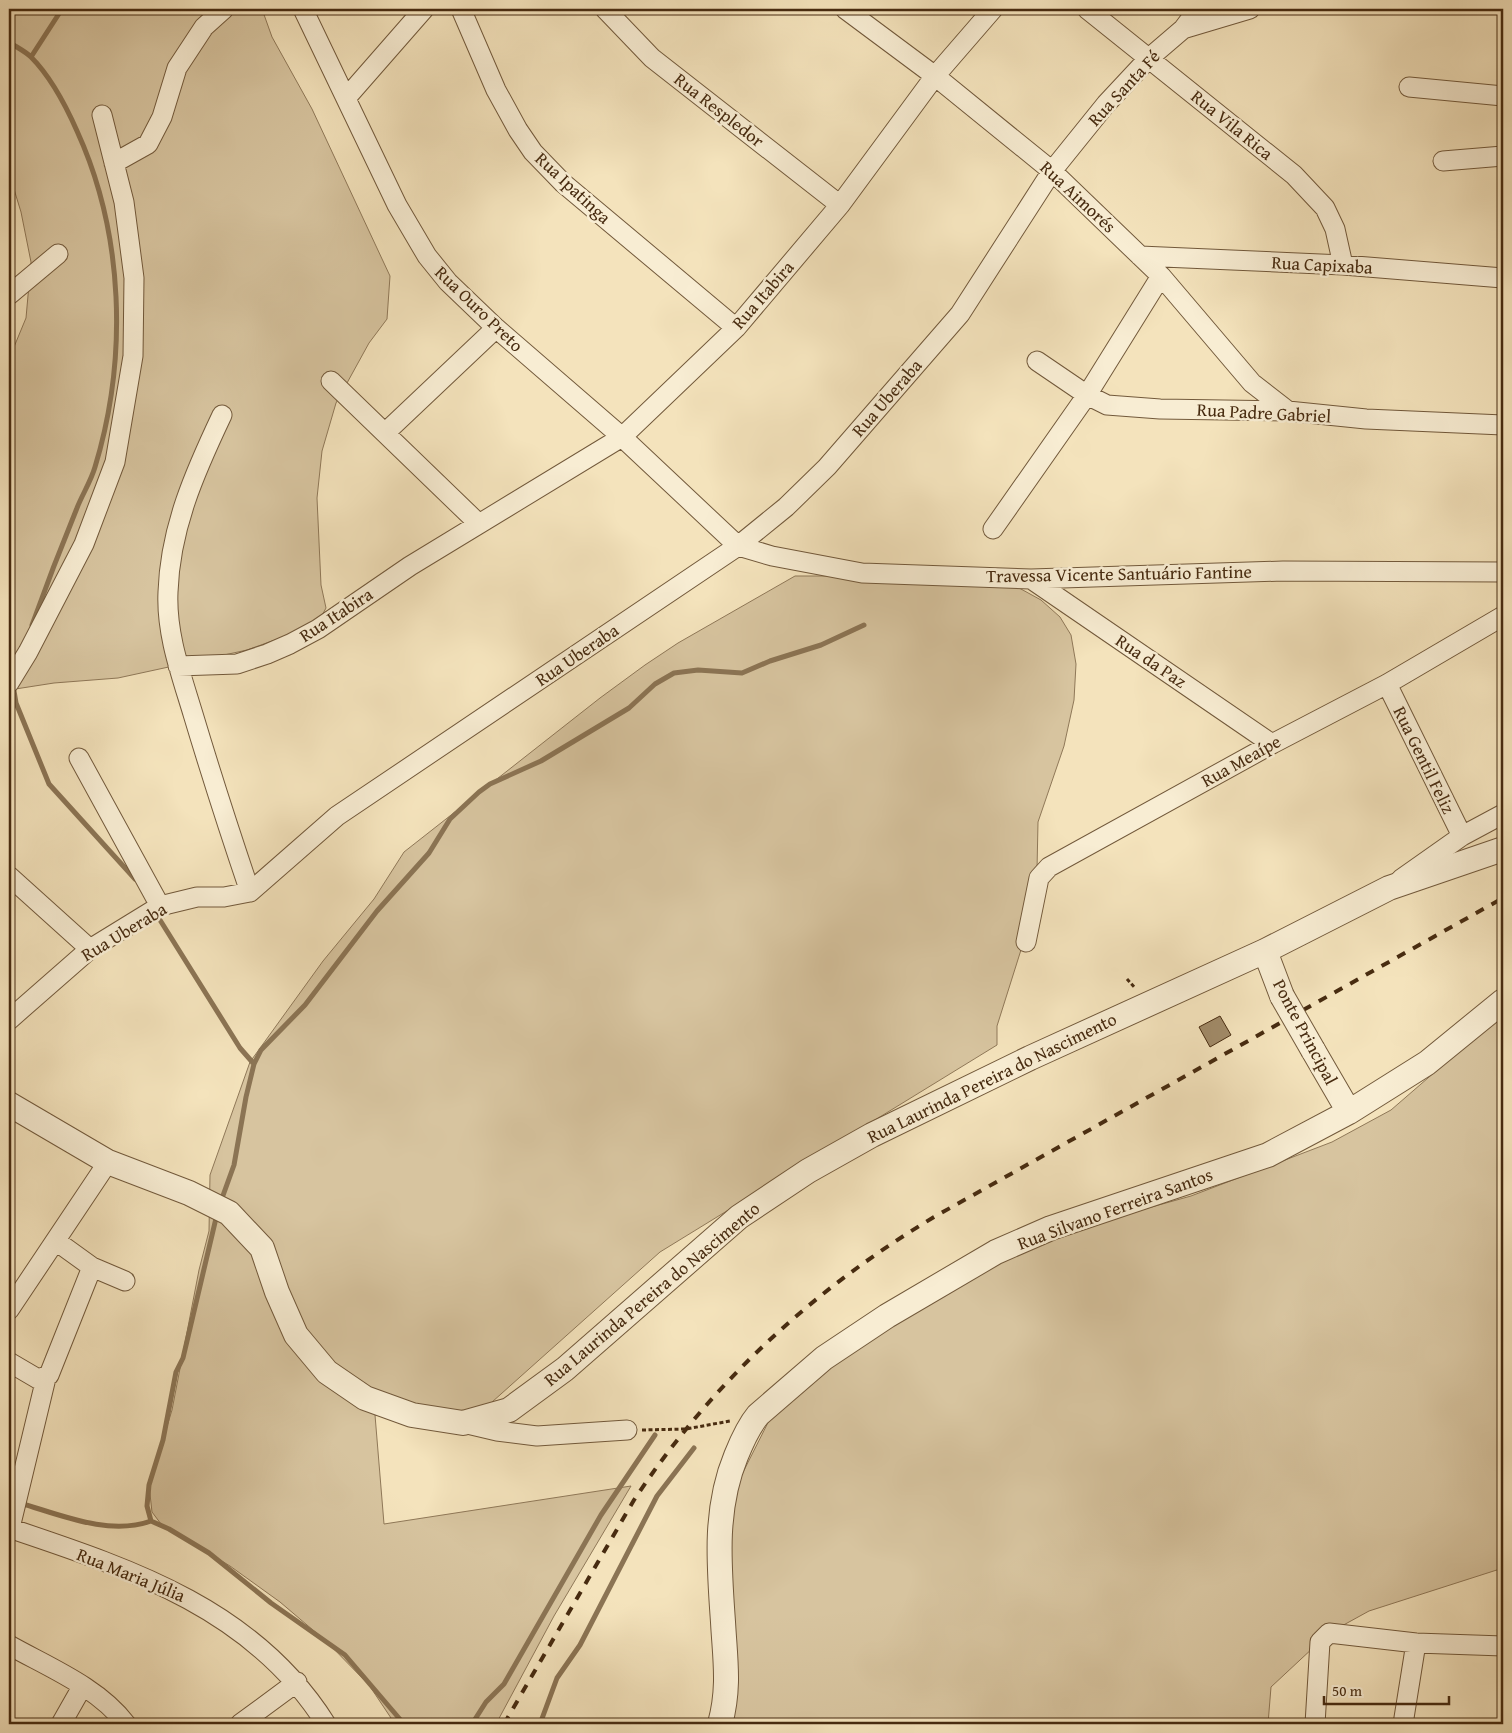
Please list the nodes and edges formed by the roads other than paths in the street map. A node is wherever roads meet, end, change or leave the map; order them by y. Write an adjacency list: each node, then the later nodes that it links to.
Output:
1 (224, 9): 20 (street)
2 (303, 9): 16 (street, Rua Ouro Preto)
3 (424, 9): 16 (street)
4 (461, 9): 30 (street, Rua Ipatinga)
5 (604, 9): 22 (street, Rua Respledor)
6 (845, 9): 13 (street, Rua Aimorés)
7 (993, 9): 13 (street, Rua Itabira)
8 (1087, 9): 12 (street, Rua Vila Rica)
9 (1198, 9): 11 (street, Rua Santa Fé)
10 (1250, 9): 11 (street)
11 (1183, 28): 12 (street, Rua Santa Fé)
12 (1148, 59): 21 (street, Rua Santa Fé); 25 (street, Rua Vila Rica)
13 (935, 76): 21 (street, Rua Aimorés); 22 (street, Rua Itabira)
14 (1409, 87): 15 (street)
15 (1503, 96)
16 (347, 97): 29 (street, Rua Ouro Preto)
17 (102, 115): 20 (street)
18 (1503, 156): 19 (street)
19 (1443, 162)
20 (114, 163): 46 (street)
21 (1052, 171): 24 (street, Rua Aimorés); 41 (street, Rua Uberaba)
22 (840, 205): 30 (street, Rua Itabira)
23 (58, 254): 28 (street)
24 (1140, 256): 25 (street, Rua Capixaba); 26 (street, Rua Aimorés)
25 (1343, 265): 27 (street, Rua Capixaba)
26 (1160, 276): 33 (street); 34 (street, Rua Aimorés)
27 (1503, 278)
28 (9, 295)
29 (496, 328): 37 (street); 38 (street, Rua Ouro Preto)
30 (736, 328): 38 (street, Rua Itabira)
31 (1037, 361): 33 (street, Rua Padre Gabriel)
32 (331, 381): 37 (street)
33 (1087, 395): 34 (street, Rua Padre Gabriel); 40 (street)
34 (1288, 411): 36 (street, Rua Padre Gabriel)
35 (222, 415): 45 (street)
36 (1503, 425)
37 (385, 433): 39 (street)
38 (622, 437): 39 (street, Rua Itabira); 41 (street, Rua Ouro Preto)
39 (479, 524): 45 (street, Rua Itabira)
40 (993, 529)
41 (738, 546): 43 (street, Travessa Vicente Santuário Fantine); 55 (street, Rua Uberaba)
42 (1503, 572): 43 (street, Travessa Vicente Santuário Fantine)
43 (1031, 579): 48 (street, Rua da Paz)
44 (1503, 616): 47 (street, Rua Meaípe)
45 (178, 666): 55 (street)
46 (9, 683)
47 (1387, 684): 48 (street, Rua Meaípe); 51 (street, Rua Gentil Feliz)
48 (1272, 744): 57 (street, Rua Meaípe)
49 (80, 758): 56 (street)
50 (1503, 814): 51 (street)
51 (1462, 836): 54 (street)
52 (1503, 849): 54 (street, Rua Laurinda Pereira do Nascimento)
53 (9, 876): 58 (street)
54 (1389, 888): 59 (street, Rua Laurinda Pereira do Nascimento)
55 (250, 892): 56 (street, Rua Uberaba)
56 (160, 906): 58 (street, Rua Uberaba)
57 (1026, 942)
58 (90, 949): 61 (street, Rua Uberaba)
59 (1265, 951): 63 (street, Ponte Principal, bridge); 71 (street, Rua Laurinda Pereira do Nascimento)
60 (1503, 1001): 63 (street, Rua Silvano Ferreira Santos)
61 (9, 1020)
62 (9, 1104): 64 (street, Rua Laurinda Pereira do Nascimento)
63 (1349, 1112): 85 (street, Rua Silvano Ferreira Santos)
64 (108, 1162): 65 (street); 71 (street, Rua Laurinda Pereira do Nascimento)
65 (56, 1241): 66 (street); 68 (street)
66 (92, 1267): 67 (street); 70 (street)
67 (125, 1281)
68 (9, 1310)
69 (9, 1362): 70 (street)
70 (46, 1378): 73 (street)
71 (464, 1423): 72 (street)
72 (627, 1430)
73 (9, 1528): 79 (street, Rua Maria Júlia)
74 (1416, 1643): 76 (street); 86 (street); 87 (street)
75 (9, 1645): 77 (street)
76 (1503, 1646)
77 (31, 1657): 78 (street); 80 (street)
78 (9, 1660)
79 (297, 1682): 83 (street); 84 (street, Rua Maria Júlia)
80 (82, 1687): 81 (street); 82 (street)
81 (61, 1724)
82 (126, 1724)
83 (240, 1724)
84 (326, 1724)
85 (720, 1724)
86 (1315, 1724)
87 (1403, 1724)

